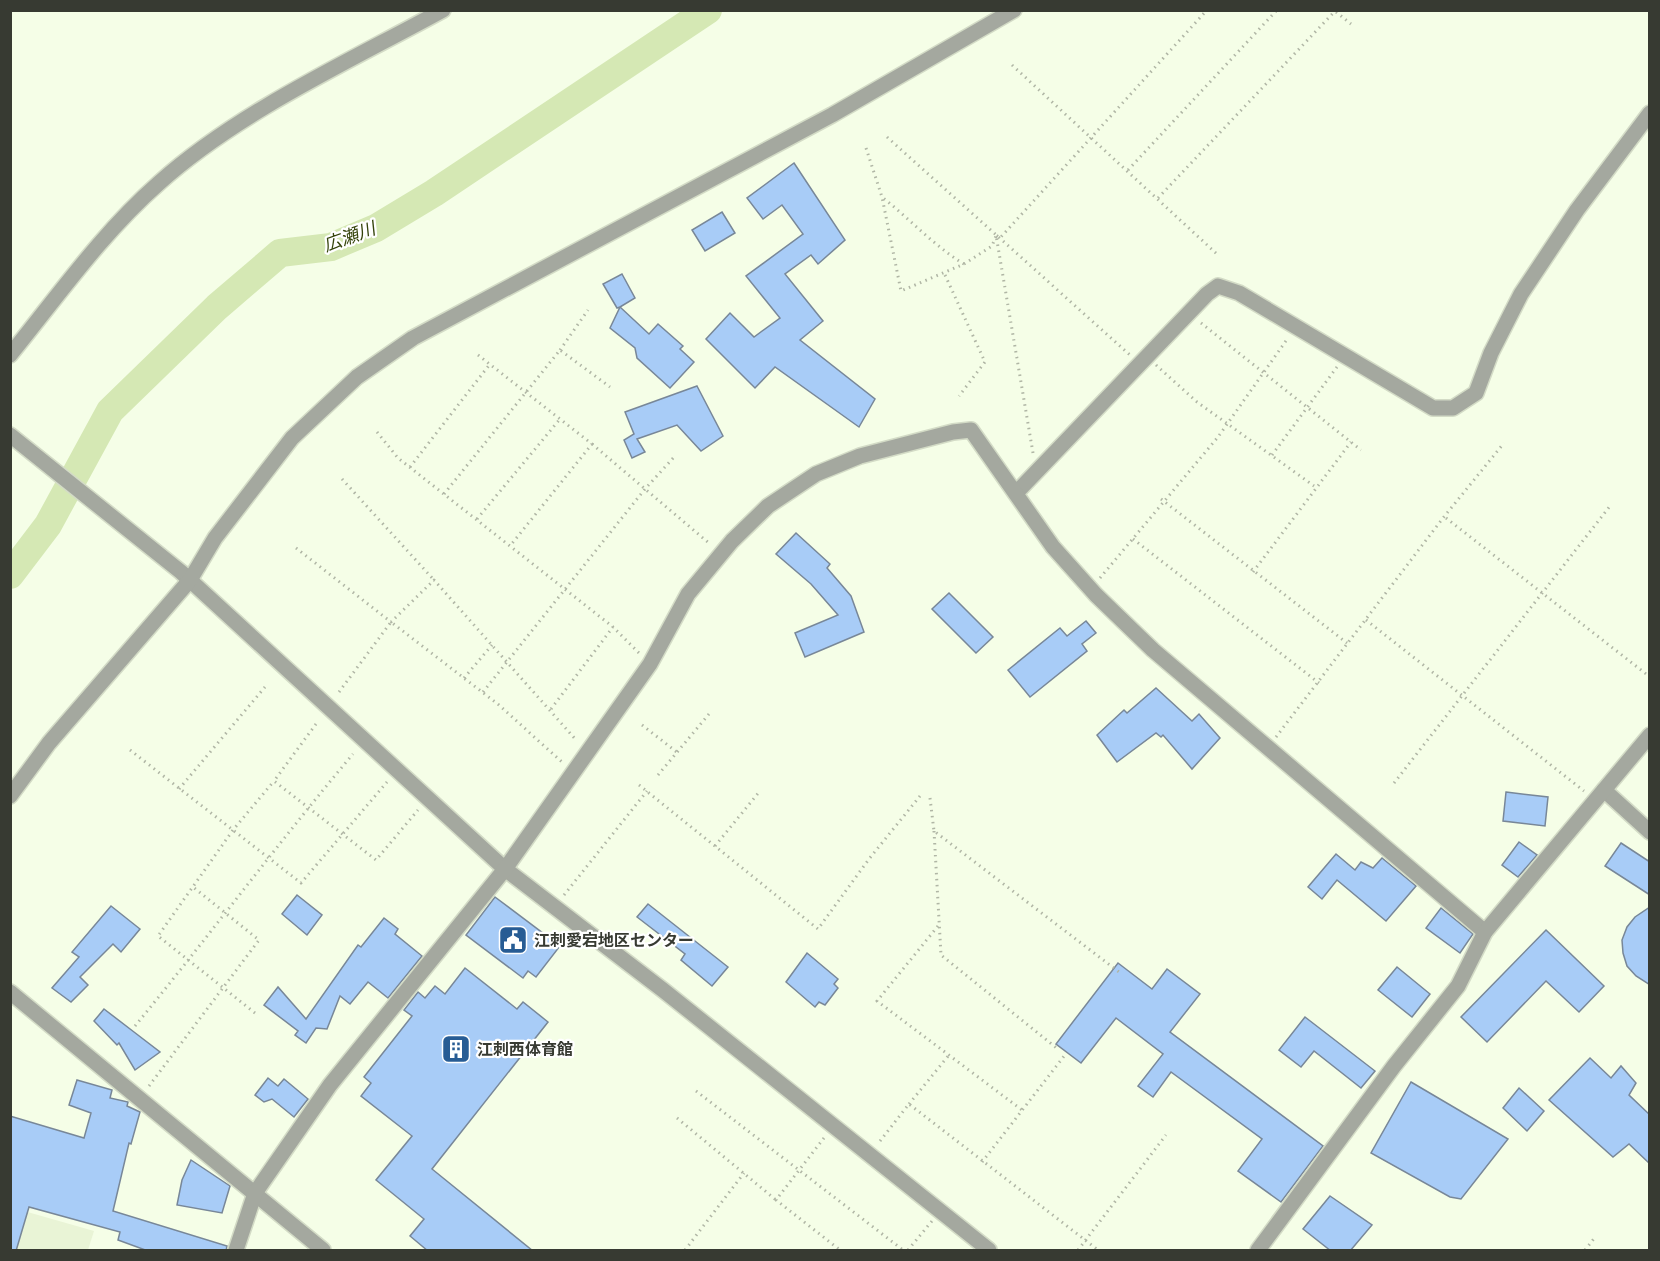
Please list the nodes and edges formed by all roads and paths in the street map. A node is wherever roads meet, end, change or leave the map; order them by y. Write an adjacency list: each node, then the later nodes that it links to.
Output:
1 (443, 10): 24 (street)
2 (1014, 10): 57 (street)
3 (1207, 10): 15 (path)
4 (1277, 10): 11 (path)
5 (1335, 10): 6 (path); 13 (path)
6 (1351, 24)
7 (1012, 65): 11 (path)
8 (1650, 112): 46 (street)
9 (887, 137): 14 (path)
10 (866, 148): 12 (path)
11 (1128, 170): 13 (path)
12 (882, 197): 17 (path); 17 (path)
13 (1158, 199): 16 (path)
14 (996, 235): 15 (path); 17 (path); 39 (path)
15 (1000, 238): 25 (path)
16 (1218, 255)
17 (964, 264)
18 (945, 275): 31 (path)
19 (588, 310): 22 (path)
20 (1198, 321): 35 (path)
21 (1294, 330): 59 (path)
22 (560, 350): 29 (path); 30 (path)
23 (478, 355): 28 (path)
24 (10, 356)
25 (1131, 356)
26 (1343, 359): 40 (path)
27 (1153, 362): 40 (path)
28 (490, 364): 30 (path); 42 (path)
29 (610, 387)
30 (526, 392): 32 (path); 47 (path)
31 (959, 396)
32 (560, 419): 37 (path); 51 (path)
33 (377, 432): 42 (path)
34 (10, 435): 57 (street)
35 (1351, 442): 38 (path); 56 (path)
36 (1504, 443): 61 (path)
37 (592, 444): 45 (path); 53 (path)
38 (1361, 450)
39 (1033, 453)
40 (1272, 454): 44 (path)
41 (675, 456): 45 (path)
42 (410, 467): 47 (path)
43 (342, 478): 58 (path)
44 (1314, 486)
45 (645, 489): 55 (path); 60 (path)
46 (1016, 493): 55 (street); 110 (street)
47 (444, 494): 51 (path)
48 (1161, 499): 65 (path)
49 (1610, 506): 88 (path)
50 (1446, 518): 68 (path)
51 (477, 520): 53 (path)
52 (1133, 539): 70 (path)
53 (510, 546): 60 (path)
54 (296, 548): 62 (path)
55 (722, 553): 67 (street)
56 (1252, 574)
57 (185, 576): 95 (street); 106 (street)
58 (434, 580): 62 (path); 64 (path)
59 (1097, 582)
60 (564, 588): 63 (path); 66 (path)
61 (1366, 620): 65 (path); 94 (path)
62 (391, 622): 69 (path); 72 (path)
63 (614, 627): 67 (path); 74 (path)
64 (492, 644): 66 (path); 69 (path)
65 (1348, 644): 79 (path)
66 (507, 661): 73 (path); 74 (path)
67 (650, 664): 81 (street)
68 (1650, 677)
69 (464, 678): 73 (path)
70 (1320, 684)
71 (265, 687): 90 (path)
72 (339, 692)
73 (483, 692): 84 (path)
74 (551, 709): 81 (path)
75 (709, 714): 82 (path)
76 (316, 724): 86 (path)
77 (642, 725): 82 (path)
78 (1650, 735): 91 (street)
79 (1274, 741)
80 (130, 750): 90 (path)
81 (587, 753): 84 (street)
82 (678, 753): 85 (path)
83 (353, 754): 99 (path)
84 (573, 772): 106 (street)
85 (658, 775)
86 (274, 781): 99 (path); 100 (path)
87 (388, 781): 103 (path)
88 (1394, 783)
89 (639, 785): 92 (path)
90 (179, 789): 100 (path)
91 (1604, 790): 102 (street); 110 (street)
92 (647, 791): 104 (path); 108 (path)
93 (760, 791): 104 (path)
94 (1585, 791)
95 (10, 796)
96 (920, 796): 104 (path)
97 (930, 798): 101 (path)
98 (421, 806): 103 (path)
99 (308, 808): 103 (path); 105 (path)
100 (233, 830): 105 (path); 107 (path)
101 (934, 831): 111 (path); 115 (path)
102 (1650, 832)
103 (341, 833): 105 (path)
104 (715, 846)
105 (267, 857): 114 (path)
106 (505, 869): 129 (street); 139 (street)
107 (192, 887): 113 (path); 118 (path)
108 (561, 899)
109 (938, 926): 121 (path)
110 (1485, 932): 142 (street)
111 (1119, 972)
112 (10, 992): 129 (street)
113 (255, 1013)
114 (135, 1026)
115 (1059, 1050)
116 (950, 1054): 120 (path)
117 (1065, 1055): 121 (path)
118 (149, 1086)
119 (696, 1091): 127 (path)
120 (904, 1110)
121 (1022, 1110): 126 (path)
122 (677, 1118): 128 (path)
123 (827, 1135): 127 (path)
124 (1166, 1135): 140 (path)
125 (880, 1141): 141 (path)
126 (982, 1162)
127 (798, 1172): 130 (path); 137 (path)
128 (744, 1173): 130 (path); 135 (path)
129 (255, 1193): 133 (street); 134 (street)
130 (776, 1200): 136 (path)
131 (934, 1218): 138 (path)
132 (1596, 1236): 143 (path)
133 (236, 1251)
134 (323, 1251)
135 (685, 1251)
136 (840, 1251)
137 (903, 1251)
138 (908, 1251)
139 (989, 1251)
140 (1078, 1251)
141 (1098, 1251)
142 (1258, 1251)
143 (1585, 1251)

